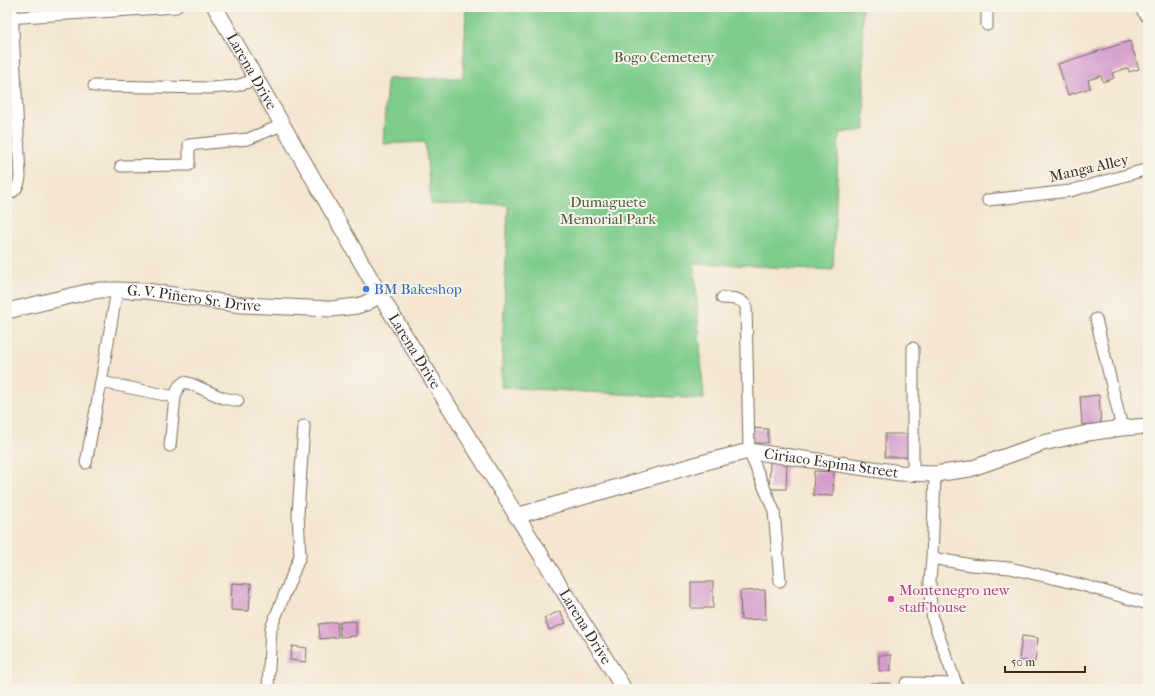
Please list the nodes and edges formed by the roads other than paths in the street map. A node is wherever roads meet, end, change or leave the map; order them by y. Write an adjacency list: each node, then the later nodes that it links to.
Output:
1 (176, 7): 5 (street)
2 (215, 7): 8 (street, Larena Drive)
3 (987, 7): 7 (street)
4 (1142, 7): 6 (street)
5 (11, 14): 13 (street)
6 (1148, 14)
7 (987, 25)
8 (256, 80): 9 (street); 10 (street, Larena Drive)
9 (94, 86)
10 (282, 126): 11 (street); 16 (street, Larena Drive)
11 (121, 166)
12 (1148, 169): 14 (street, Manga Alley)
13 (7, 194)
14 (988, 200)
15 (117, 290): 16 (street, G. V. Piñero Sr. Drive); 18 (street, G. V. Piñero Sr. Drive); 21 (street)
16 (380, 295): 32 (street, Larena Drive)
17 (722, 298): 28 (street)
18 (7, 311)
19 (1096, 319): 26 (street)
20 (912, 348): 30 (street)
21 (102, 382): 22 (street); 29 (street)
22 (175, 397): 23 (street); 27 (street)
23 (238, 401)
24 (304, 426): 38 (street)
25 (1148, 426): 26 (street, Ciriaco Espina Street)
26 (1122, 428): 31 (street, Ciriaco Espina Street)
27 (170, 446)
28 (749, 452): 30 (street, Ciriaco Espina Street); 32 (street, Ciriaco Espina Street); 34 (street)
29 (86, 464)
30 (912, 473): 31 (street, Ciriaco Espina Street)
31 (935, 474): 33 (street)
32 (516, 516): 39 (street, Larena Drive)
33 (932, 558): 35 (street); 37 (street)
34 (780, 581)
35 (1148, 604)
36 (906, 683): 37 (street)
37 (957, 687)
38 (268, 689)
39 (624, 689)

